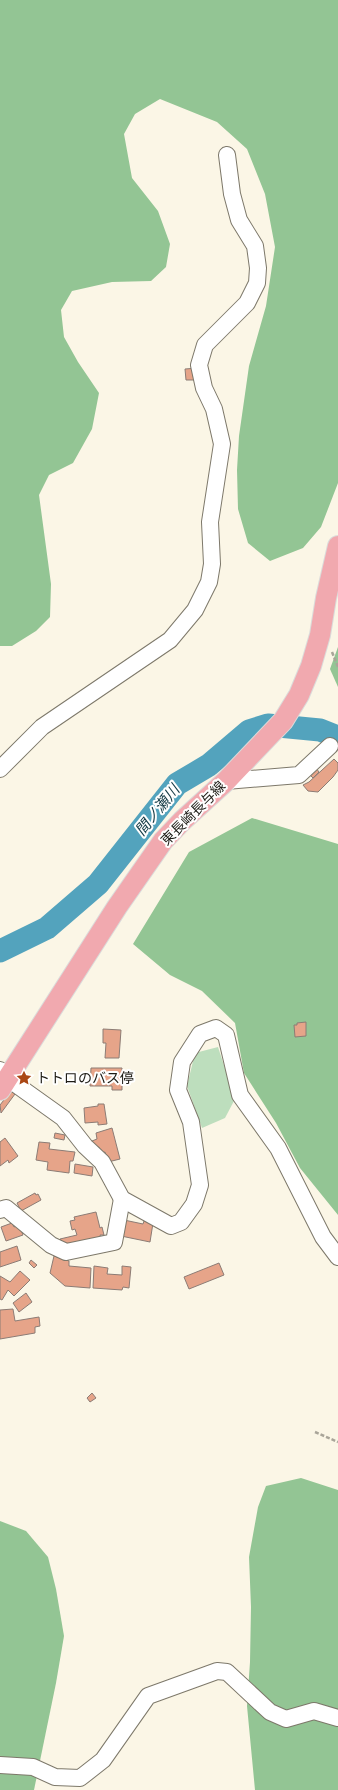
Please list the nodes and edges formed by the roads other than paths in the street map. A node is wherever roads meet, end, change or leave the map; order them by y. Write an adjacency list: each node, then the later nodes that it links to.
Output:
1 (227, 155): 4 (street)
2 (338, 546): 5 (main road, 東長崎長与線)
3 (330, 746): 5 (street)
4 (0, 769)
5 (226, 781): 6 (main road, 東長崎長与線)
6 (2, 1079): 7 (street)
7 (122, 1199): 8 (street); 9 (street)
8 (0, 1210)
9 (338, 1257)
10 (338, 1718): 11 (street)
11 (0, 1766)

